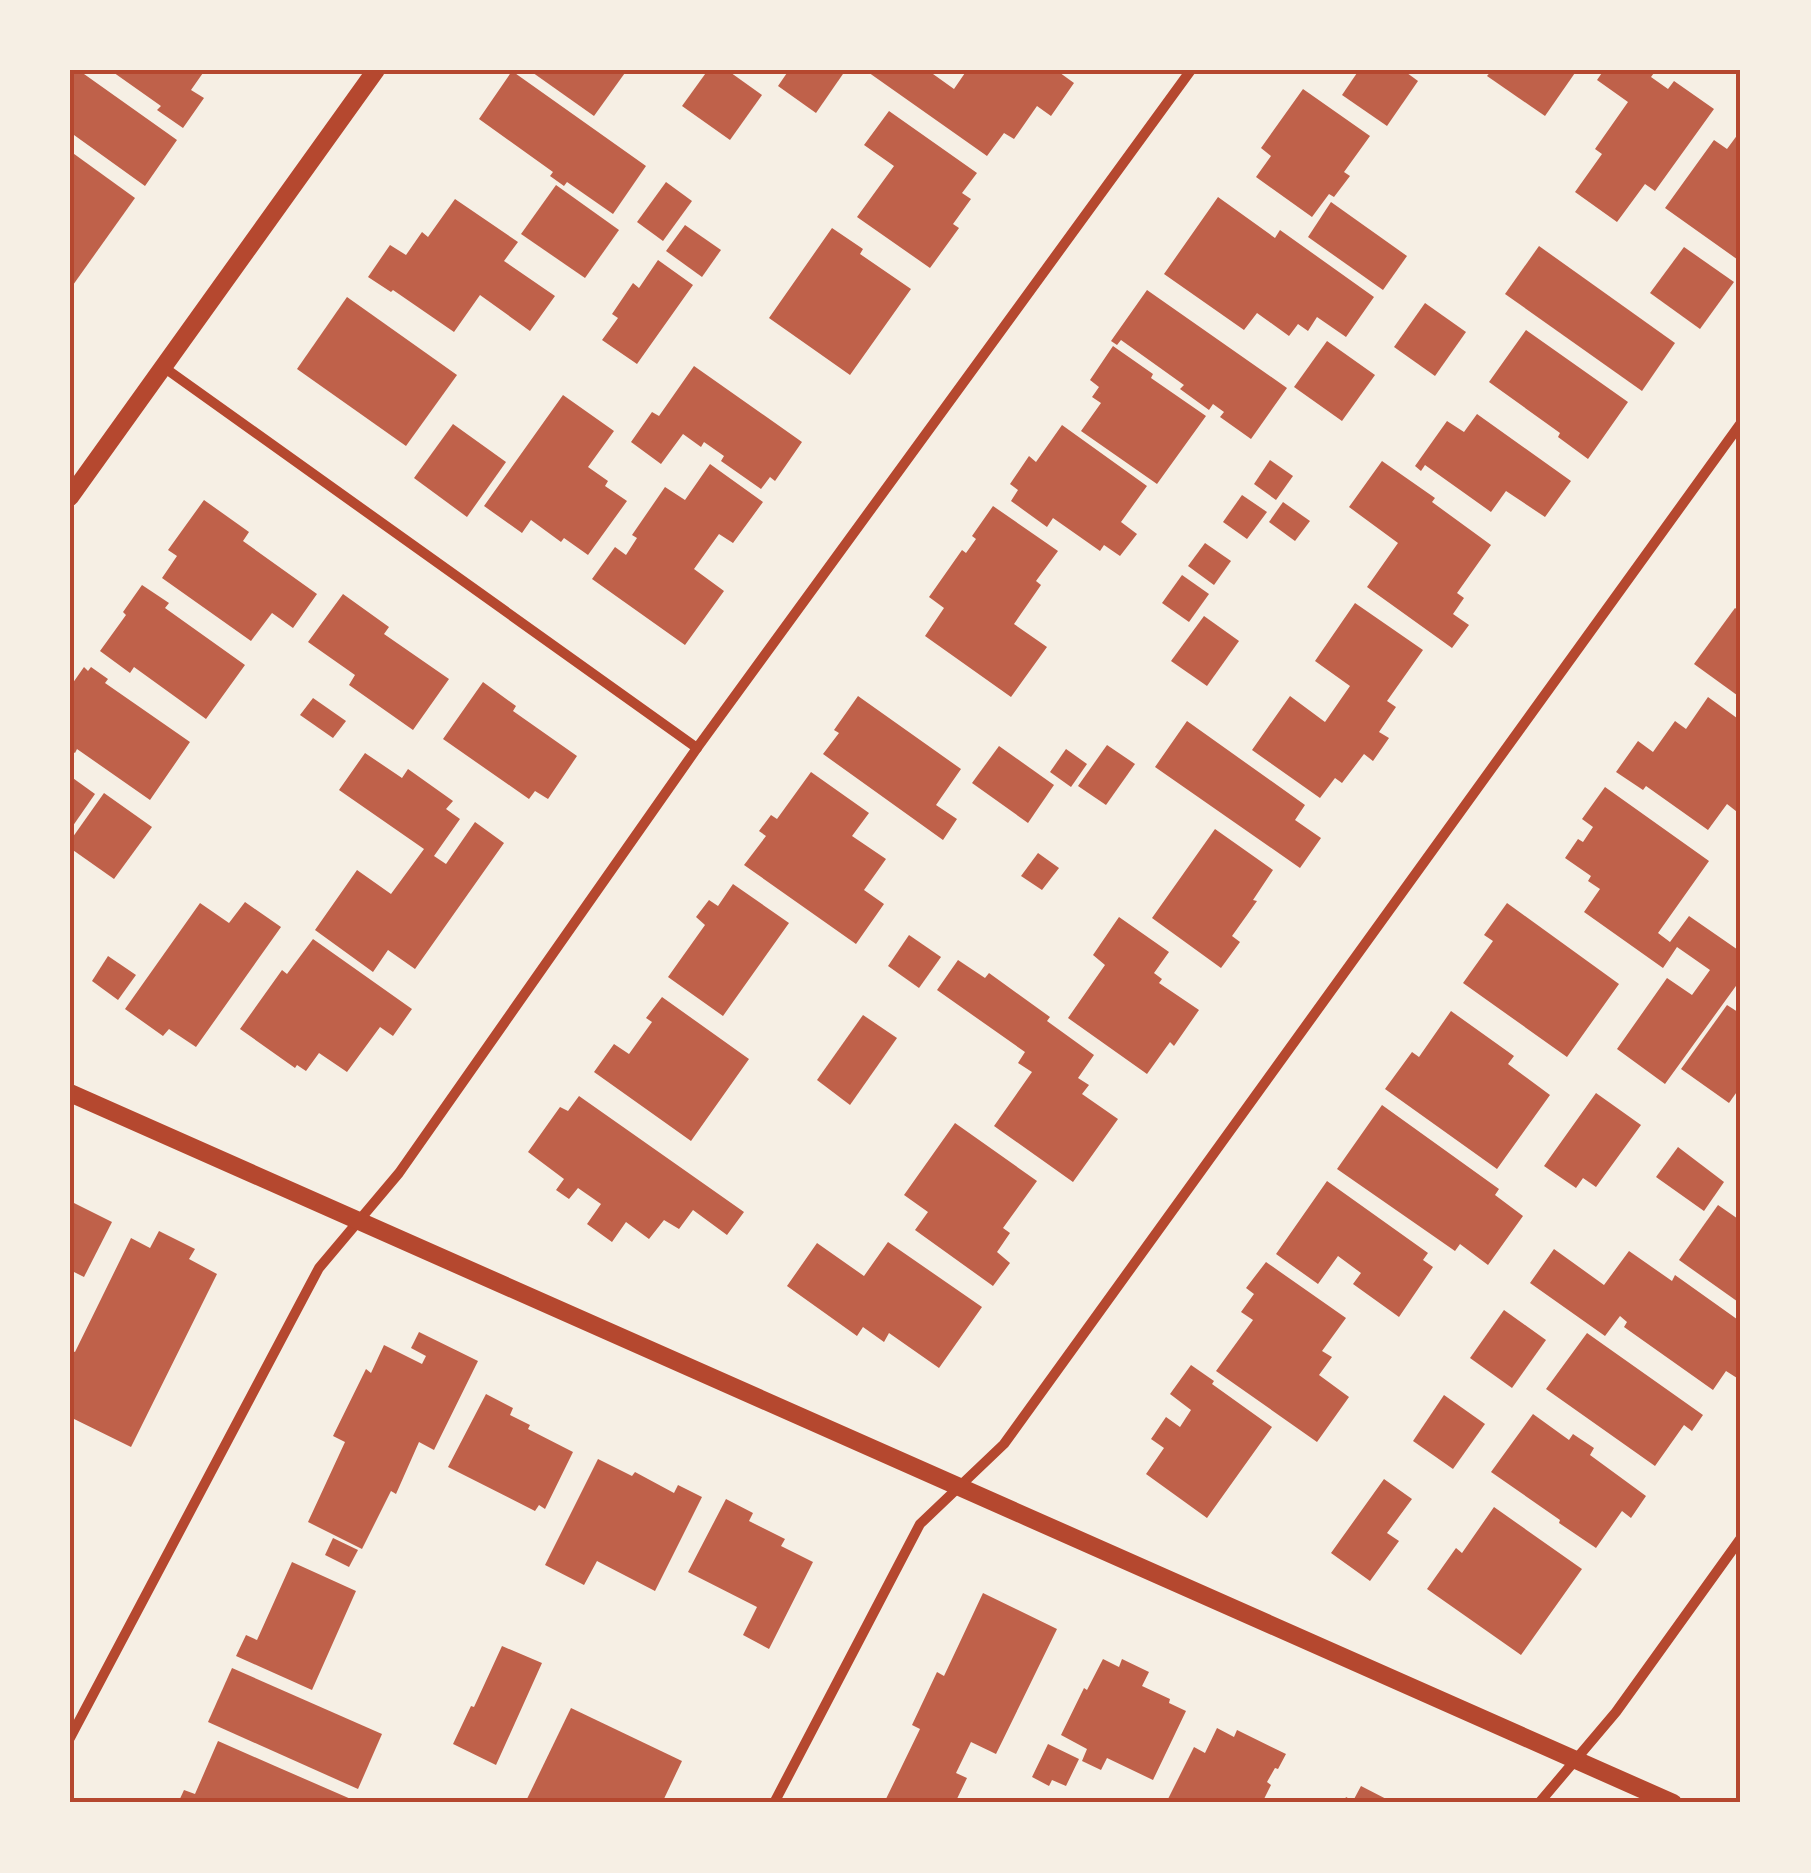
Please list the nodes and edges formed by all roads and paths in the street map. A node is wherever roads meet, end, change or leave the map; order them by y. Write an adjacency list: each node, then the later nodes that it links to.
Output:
1 (376, 70): 3 (street)
2 (1192, 70): 6 (street)
3 (162, 366): 5 (street); 6 (street)
4 (1741, 423): 9 (street)
5 (70, 496)
6 (696, 748): 8 (street)
7 (70, 1093): 8 (street)
8 (358, 1220): 9 (street); 11 (street)
9 (961, 1486): 12 (street); 13 (street)
10 (1741, 1538): 12 (street)
11 (70, 1738)
12 (1576, 1760): 14 (street); 15 (street)
13 (774, 1803)
14 (1539, 1803)
15 (1673, 1803)

